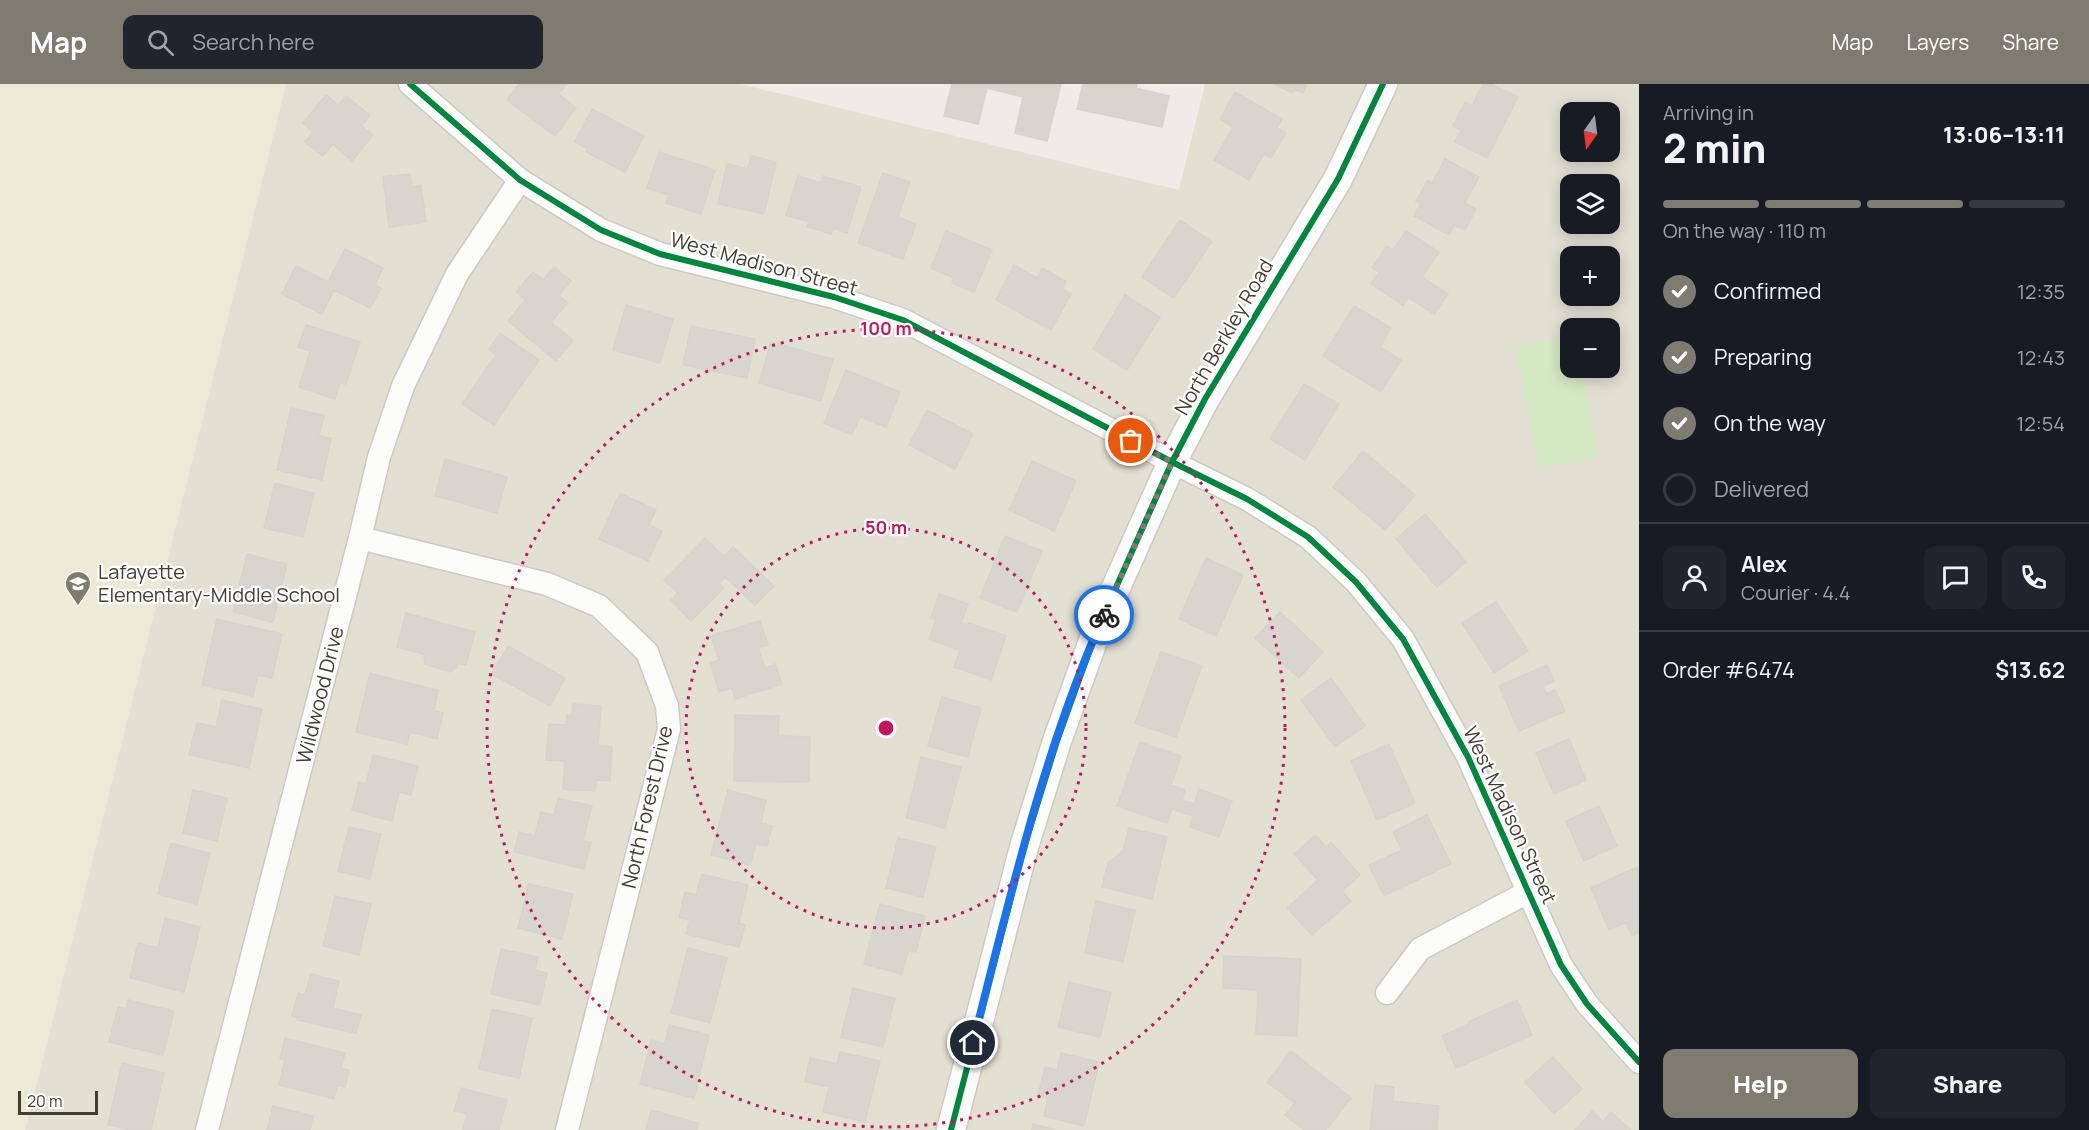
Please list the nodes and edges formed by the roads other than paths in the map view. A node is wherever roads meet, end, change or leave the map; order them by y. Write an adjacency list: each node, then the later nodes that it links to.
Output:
1 (410, 84): 3 (street, West Madison Street)
2 (1383, 84): 4 (street, North Berkley Road)
3 (520, 180): 4 (street, West Madison Street); 5 (street, Wildwood Drive)
4 (1172, 462): 6 (street, West Madison Street); 11 (street, North Berkley Road)
5 (360, 538): 9 (street, Wildwood Drive); 10 (street, North Forest Drive)
6 (1528, 892): 7 (street); 8 (street, West Madison Street)
7 (1387, 993)
8 (1639, 1062)
9 (207, 1130)
10 (567, 1130)
11 (951, 1130)

